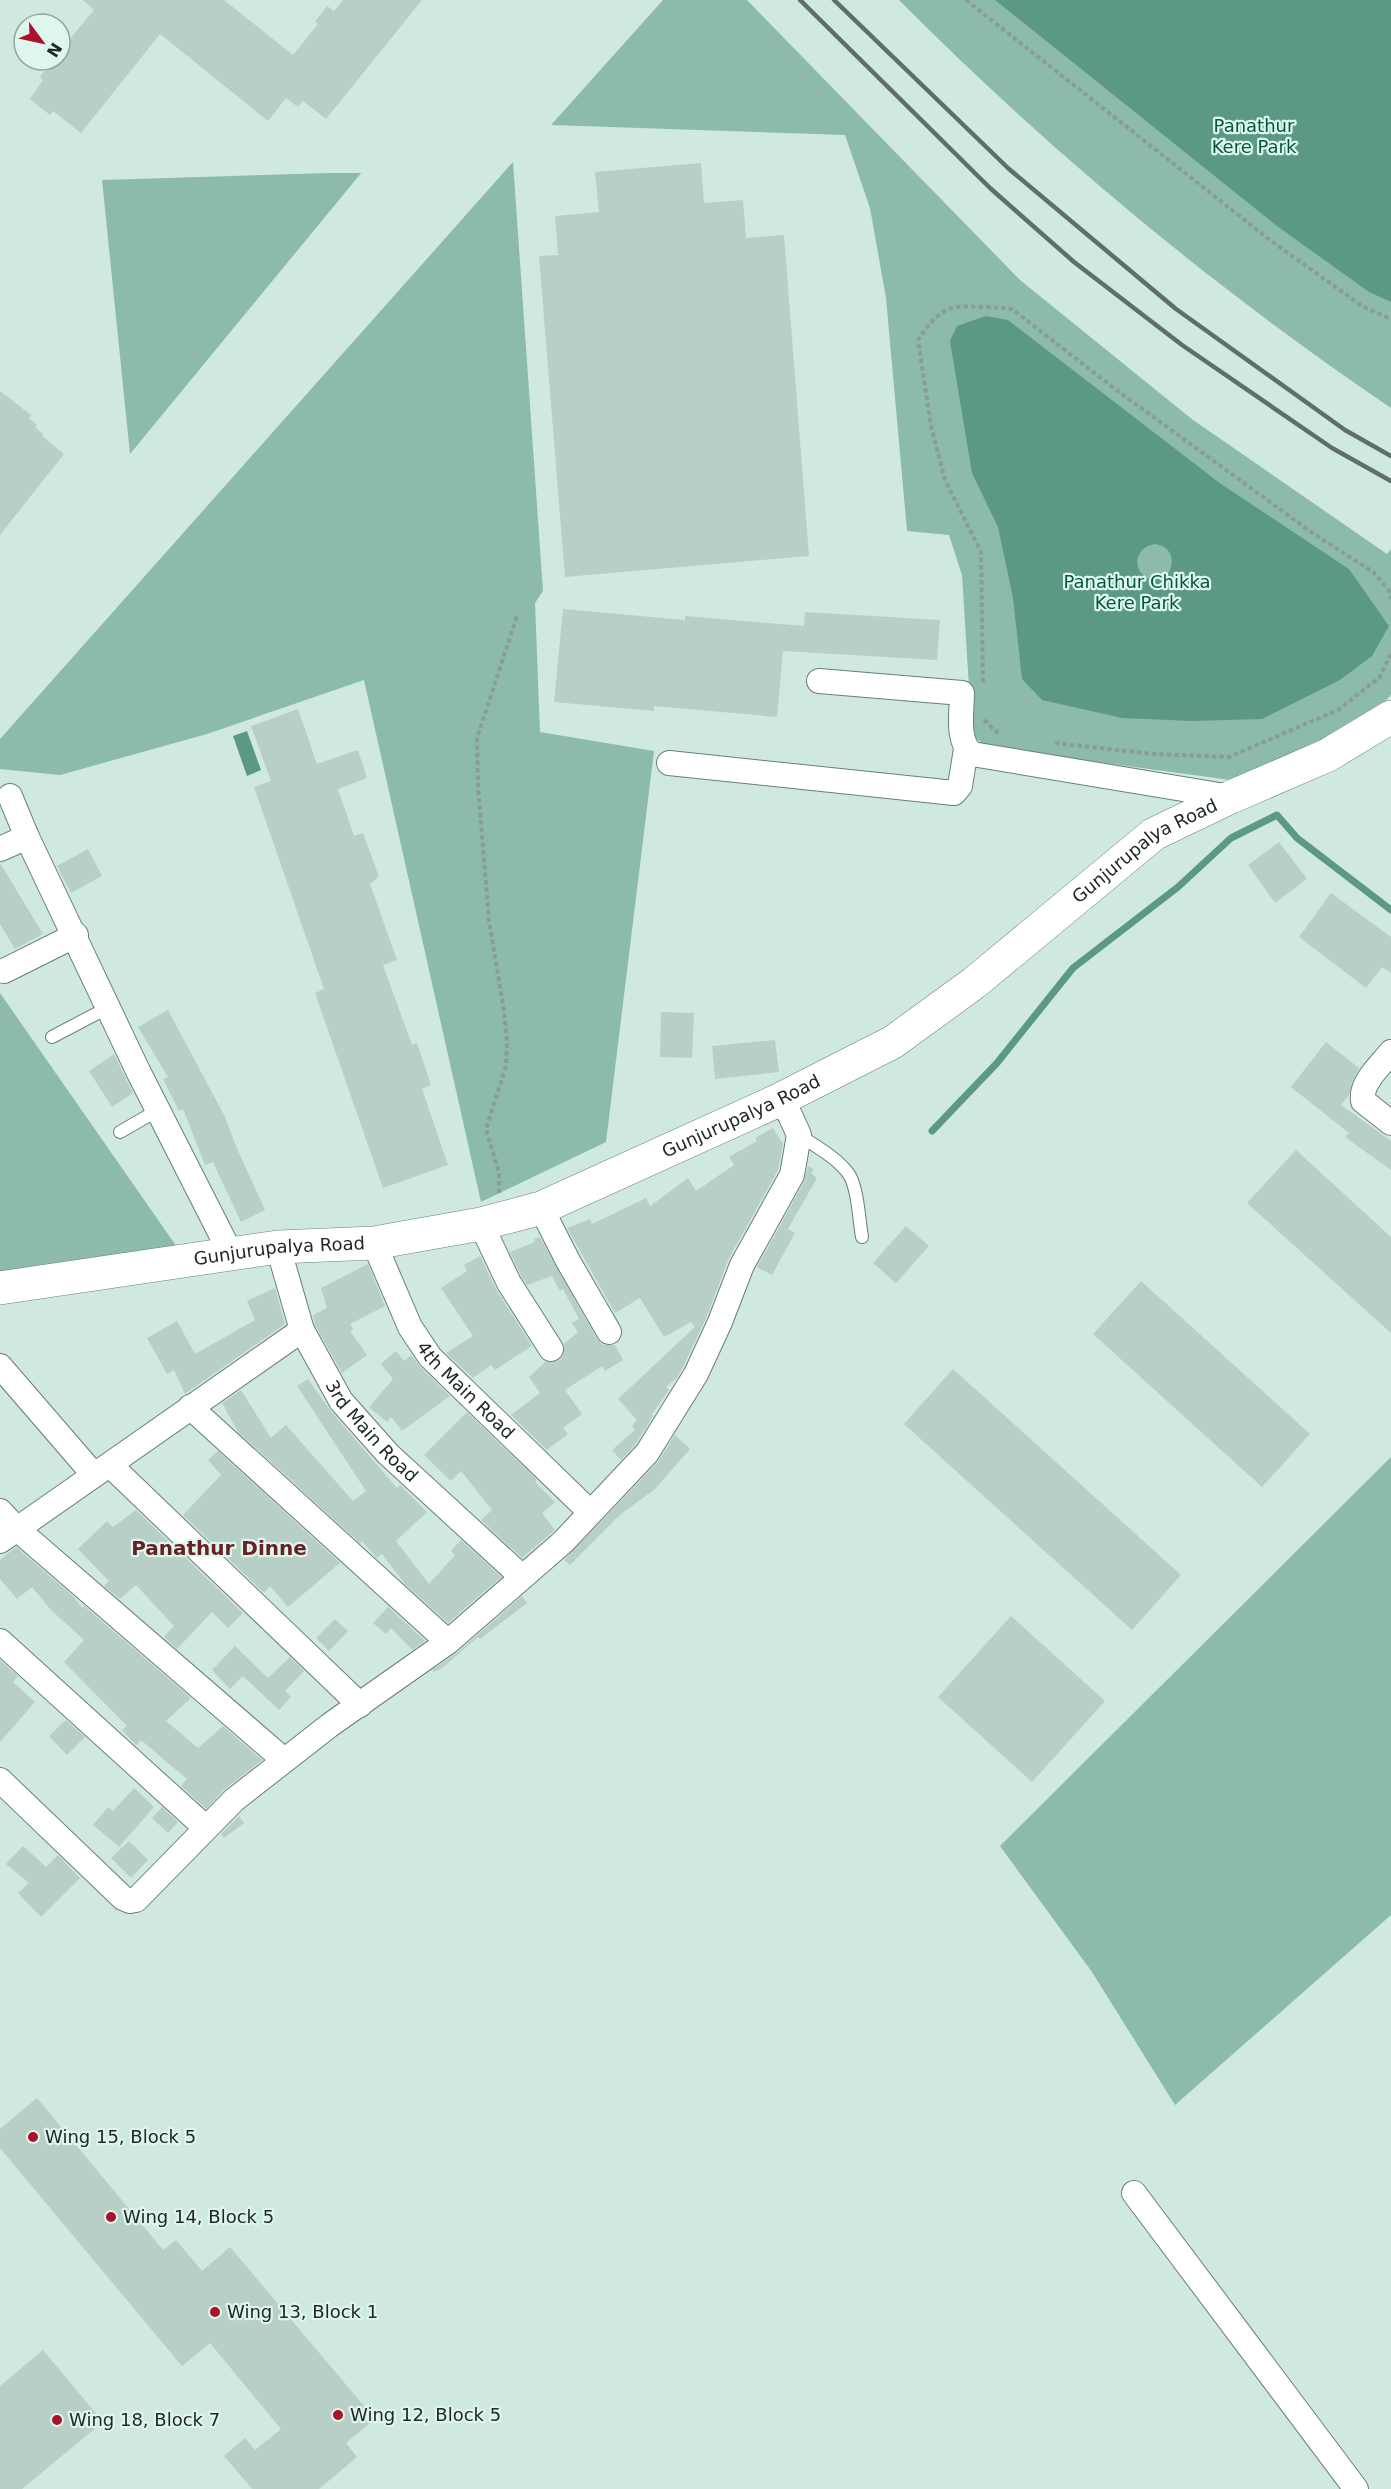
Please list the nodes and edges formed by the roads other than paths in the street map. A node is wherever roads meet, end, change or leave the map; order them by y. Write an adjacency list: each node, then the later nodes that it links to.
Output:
1 (819, 681): 3 (street)
2 (1391, 717): 6 (street, Gunjurupalya Road)
3 (966, 749): 4 (street); 6 (street)
4 (669, 763)
5 (10, 796): 7 (street)
6 (1231, 797): 14 (street, Gunjurupalya Road)
7 (27, 837): 8 (street); 9 (street)
8 (0, 849)
9 (76, 935): 10 (street); 11 (street)
10 (4, 971)
11 (109, 1007): 12 (lane); 15 (street)
12 (52, 1037)
13 (1391, 1052): 16 (street)
14 (779, 1100): 18 (street); 19 (street, Gunjurupalya Road)
15 (158, 1110): 17 (lane); 24 (street)
16 (1391, 1123)
17 (120, 1132)
18 (799, 1135): 21 (lane); 33 (street)
19 (541, 1208): 20 (street, Gunjurupalya Road); 27 (street)
20 (492, 1221): 22 (street, Gunjurupalya Road); 28 (street)
21 (862, 1238)
22 (374, 1243): 23 (street, Gunjurupalya Road); 33 (street, 4th Main Road)
23 (278, 1247): 24 (street, Gunjurupalya Road); 26 (street, 3rd Main Road)
24 (231, 1254): 25 (street, Gunjurupalya Road)
25 (0, 1288)
26 (302, 1330): 30 (street); 35 (street, 3rd Main Road)
27 (609, 1332)
28 (551, 1349)
29 (0, 1366): 31 (street)
30 (190, 1407): 31 (street); 37 (street)
31 (102, 1470): 34 (street); 38 (street)
32 (0, 1511): 34 (street)
33 (590, 1512): 35 (street)
34 (9, 1535): 39 (street)
35 (522, 1576): 37 (street)
36 (0, 1641): 41 (street)
37 (448, 1642): 38 (street)
38 (360, 1705): 39 (street)
39 (284, 1760): 41 (street)
40 (0, 1780): 41 (street)
41 (206, 1828)
42 (1134, 2193): 43 (street)
43 (1356, 2489)

